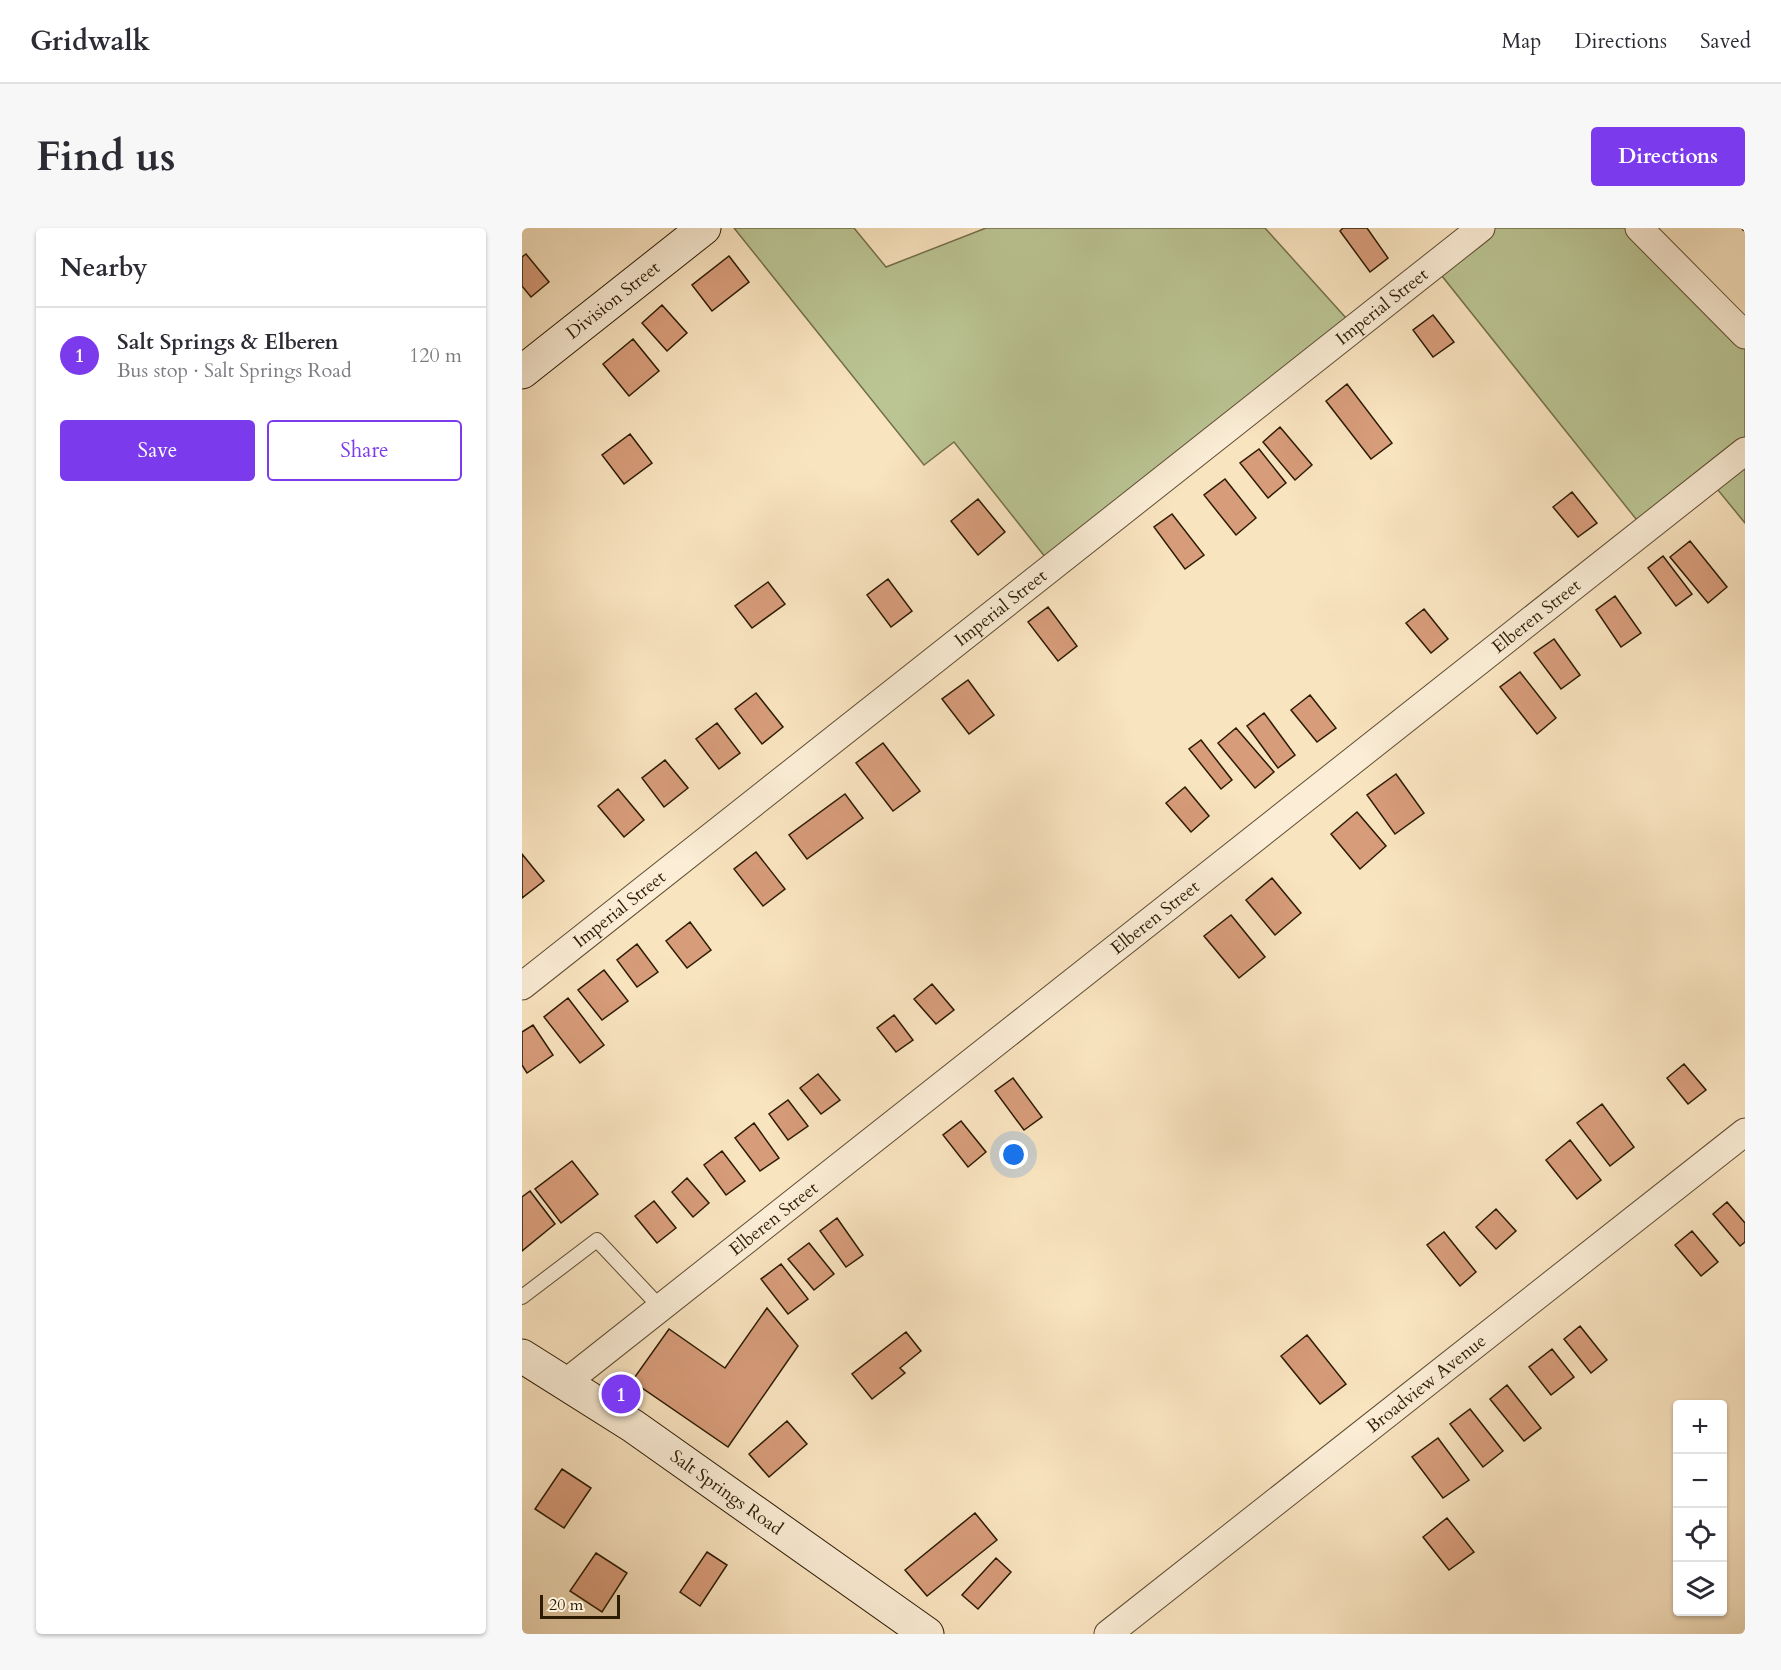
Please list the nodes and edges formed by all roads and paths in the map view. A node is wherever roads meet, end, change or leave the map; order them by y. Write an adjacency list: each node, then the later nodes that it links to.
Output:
1 (704, 228): 5 (street, Division Street)
2 (1481, 228): 7 (street, Imperial Street)
3 (1639, 228): 4 (street)
4 (1745, 335)
5 (522, 372)
6 (1745, 451): 10 (street, Elberen Street)
7 (522, 986)
8 (1745, 1132): 14 (street, Broadview Avenue)
9 (522, 1297): 10 (lane)
10 (660, 1307): 12 (street, Elberen Street)
11 (522, 1356): 12 (street, Salt Springs Road)
12 (564, 1384): 13 (street, Salt Springs Road)
13 (927, 1634)
14 (1108, 1634)

